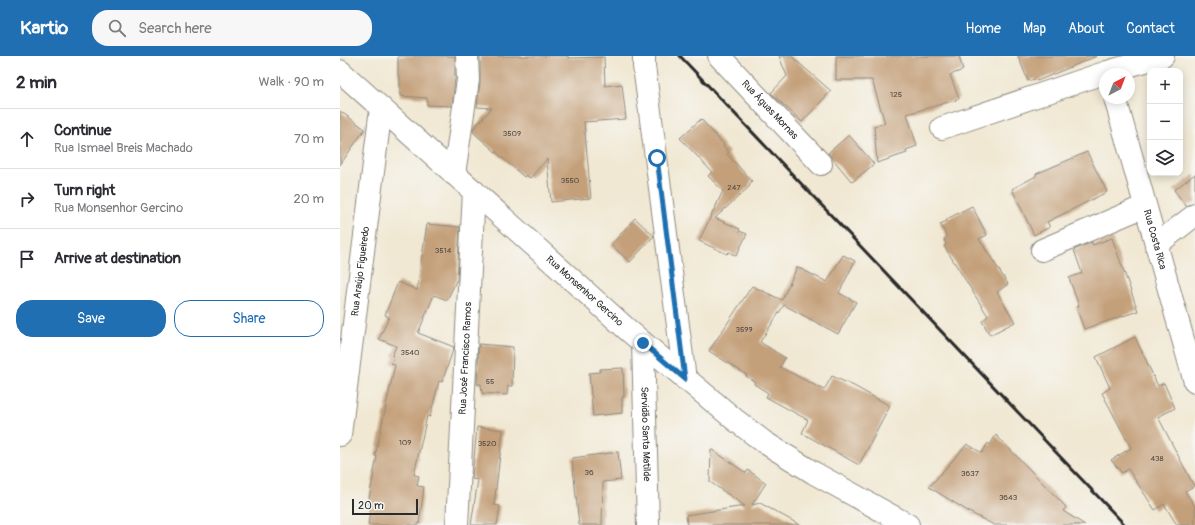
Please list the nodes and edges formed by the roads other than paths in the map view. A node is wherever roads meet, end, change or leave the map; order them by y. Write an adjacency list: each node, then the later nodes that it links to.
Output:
1 (466, 56): 11 (street)
2 (644, 56): 18 (street)
3 (719, 56): 10 (street, Rua Águas Mornas)
4 (1163, 56): 5 (street)
5 (1106, 67): 9 (street)
6 (340, 70): 8 (street, Rua Monsenhor Gercino)
7 (1116, 104): 13 (street, Rua Costa Rica)
8 (381, 108): 11 (street, Rua Monsenhor Gercino); 20 (street, Rua Araújo Figueiredo)
9 (942, 128)
10 (821, 164)
11 (454, 174): 12 (street, Rua Monsenhor Gercino)
12 (474, 191): 17 (street, Rua Monsenhor Gercino); 21 (street, Rua José Francisco Ramos)
13 (1145, 206): 15 (street, Rua Costa Rica); 16 (street)
14 (1195, 215): 15 (street)
15 (1156, 245): 19 (street, Rua Costa Rica)
16 (1042, 250)
17 (643, 343): 18 (street, Rua Monsenhor Gercino); 22 (street, Servidão Santa Matilde)
18 (685, 379): 23 (street, Rua Monsenhor Gercino)
19 (1195, 382)
20 (340, 436)
21 (457, 525)
22 (648, 525)
23 (908, 525)

